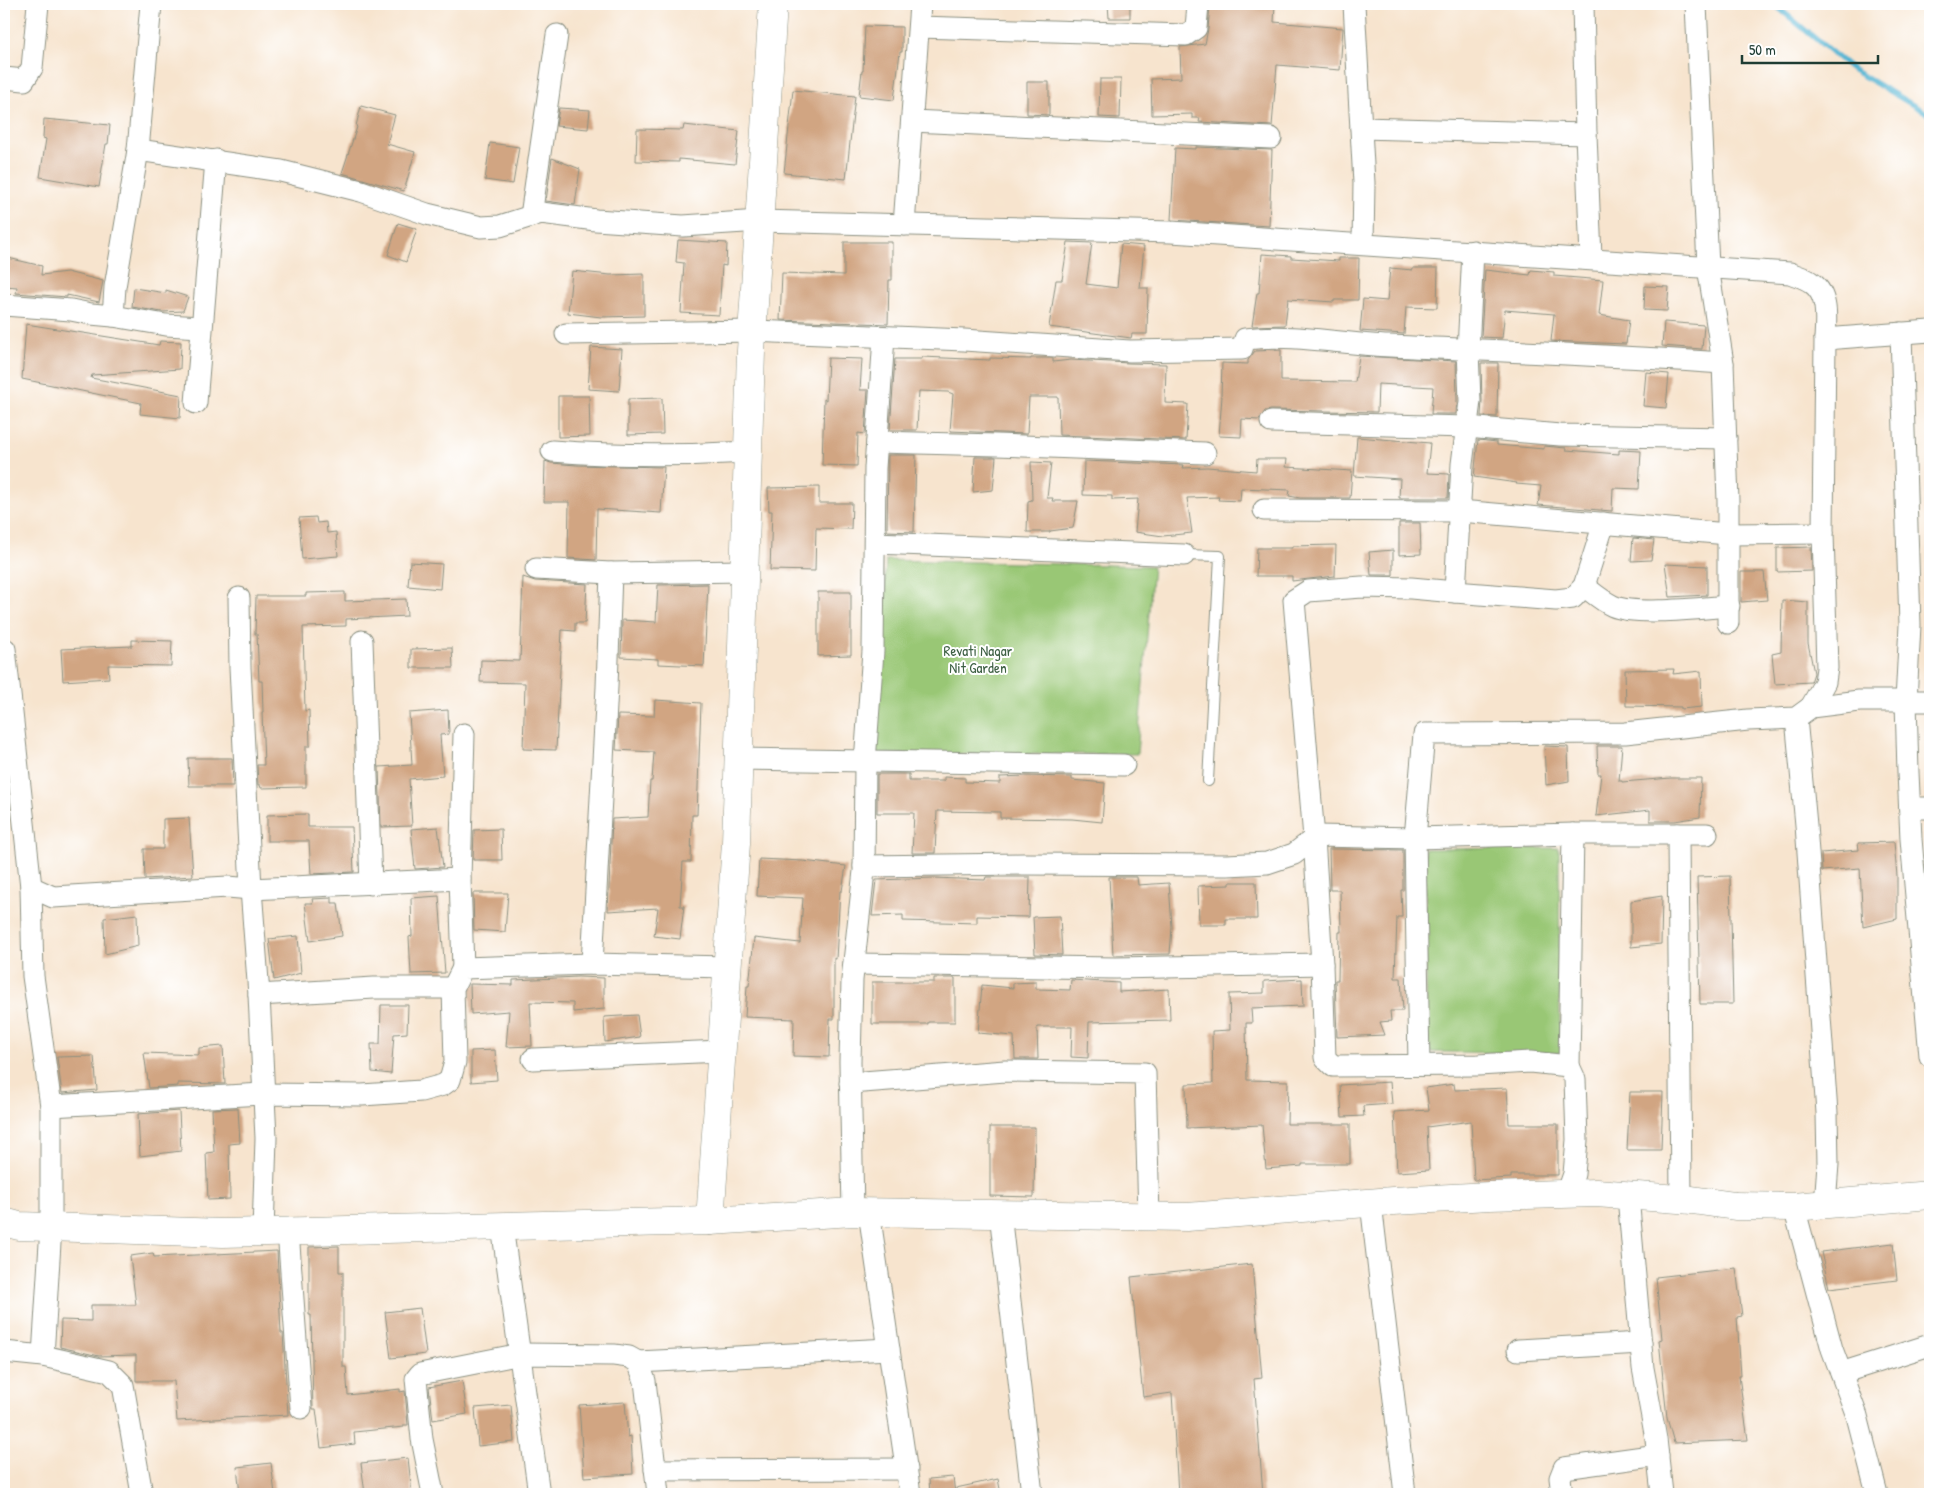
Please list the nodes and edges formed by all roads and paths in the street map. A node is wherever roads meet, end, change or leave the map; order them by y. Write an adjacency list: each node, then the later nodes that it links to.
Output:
1 (38, 4): 11 (street)
2 (151, 4): 16 (street)
3 (773, 4): 19 (street)
4 (920, 4): 9 (street)
5 (1198, 4): 9 (street)
6 (1354, 4): 13 (street)
7 (1583, 4): 14 (street)
8 (1696, 4): 24 (street)
9 (919, 27): 12 (street)
10 (557, 35): 18 (street)
11 (4, 78)
12 (912, 121): 15 (street); 20 (street)
13 (1361, 128): 14 (street); 21 (street)
14 (1586, 134): 23 (street)
15 (1271, 138)
16 (138, 150): 17 (street); 26 (street)
17 (216, 160): 18 (street); 27 (street)
18 (531, 216): 19 (street)
19 (760, 221): 20 (street); 28 (street)
20 (904, 226): 21 (street)
21 (1362, 244): 22 (street)
22 (1473, 251): 23 (street); 34 (street)
23 (1591, 258): 24 (street)
24 (1708, 267): 33 (street); 35 (street)
25 (4, 305): 26 (street)
26 (113, 316): 27 (street)
27 (201, 327): 36 (street)
28 (752, 331): 31 (street); 32 (street); 42 (street)
29 (1930, 331): 30 (street)
30 (1900, 333): 33 (street); 59 (street)
31 (566, 334)
32 (884, 337): 34 (street); 40 (street)
33 (1825, 339): 47 (street)
34 (1468, 350): 35 (street); 38 (street)
35 (1723, 363): 39 (street)
36 (196, 403)
37 (1271, 422): 38 (street)
38 (1467, 427): 39 (street); 45 (street)
39 (1726, 438): 48 (street)
40 (877, 442): 43 (street); 49 (street)
41 (552, 451): 42 (street)
42 (748, 452): 52 (street)
43 (1205, 453)
44 (1264, 510): 45 (street)
45 (1460, 511): 46 (street); 55 (street)
46 (1604, 523): 48 (street); 54 (street)
47 (1823, 533): 48 (street); 61 (street)
48 (1728, 534): 54 (street)
49 (875, 543): 50 (street); 64 (street)
50 (1184, 555): 66 (lane)
51 (536, 569): 53 (street)
52 (744, 572): 53 (street); 63 (street)
53 (611, 573): 78 (street)
54 (1584, 586): 55 (street)
55 (1456, 592): 71 (street)
56 (239, 598): 77 (street)
57 (362, 641): 75 (street)
58 (5, 649): 76 (street)
59 (1906, 701): 60 (street); 61 (street); 67 (street)
60 (1930, 701)
61 (1804, 713): 72 (street); 98 (street)
62 (464, 734): 74 (street)
63 (738, 760): 64 (street); 81 (street)
64 (864, 762): 65 (street); 73 (street)
65 (1124, 765)
66 (1208, 781)
67 (1920, 808): 86 (street)
68 (1573, 834): 69 (street); 72 (street); 89 (street)
69 (1678, 834): 70 (street); 96 (street)
70 (1707, 834)
71 (1314, 838): 72 (street); 73 (street); 80 (street)
72 (1415, 838): 88 (street)
73 (864, 866): 79 (street)
74 (460, 879): 75 (street); 82 (street)
75 (371, 884): 77 (street)
76 (31, 887): 77 (street); 92 (street)
77 (251, 889): 84 (street)
78 (592, 964): 81 (street); 82 (street)
79 (854, 964): 80 (street); 90 (street)
80 (1322, 964): 88 (street)
81 (727, 967): 85 (street)
82 (463, 968): 83 (street)
83 (453, 988): 84 (street); 91 (street)
84 (259, 995): 91 (street)
85 (722, 1051): 87 (street); 103 (street)
86 (1930, 1056)
87 (533, 1059)
88 (1420, 1065): 89 (street)
89 (1569, 1066): 93 (street)
90 (850, 1083): 100 (street); 102 (street)
91 (263, 1094): 92 (street); 107 (street)
92 (51, 1106): 106 (street)
93 (1567, 1194): 94 (street); 97 (street)
94 (1628, 1196): 96 (street); 108 (street)
95 (1930, 1196): 98 (street)
96 (1681, 1199): 99 (street)
97 (1371, 1203): 102 (street); 127 (street)
98 (1824, 1204): 99 (street)
99 (1794, 1207): 116 (street)
100 (861, 1212): 101 (street); 103 (street); 110 (street)
101 (1000, 1214): 102 (street); 126 (street)
102 (1149, 1216)
103 (710, 1221): 105 (street)
104 (4, 1222): 106 (street)
105 (502, 1226): 107 (street); 113 (street)
106 (51, 1227): 107 (street); 114 (street)
107 (275, 1231): 117 (street)
108 (1641, 1343): 111 (street); 118 (street)
109 (1930, 1345): 116 (street)
110 (889, 1349): 115 (street); 119 (street)
111 (1518, 1350)
112 (4, 1352): 114 (street)
113 (521, 1354): 115 (street); 122 (street); 123 (street)
114 (43, 1356): 121 (street)
115 (638, 1362): 120 (street)
116 (1841, 1373): 130 (street)
117 (301, 1408)
118 (1658, 1455): 128 (street); 129 (street)
119 (907, 1469): 120 (street); 125 (street)
120 (655, 1470): 124 (street)
121 (142, 1494)
122 (433, 1494)
123 (539, 1494)
124 (658, 1494)
125 (910, 1494)
126 (1032, 1494)
127 (1405, 1494)
128 (1562, 1494)
129 (1662, 1494)
130 (1878, 1494)

